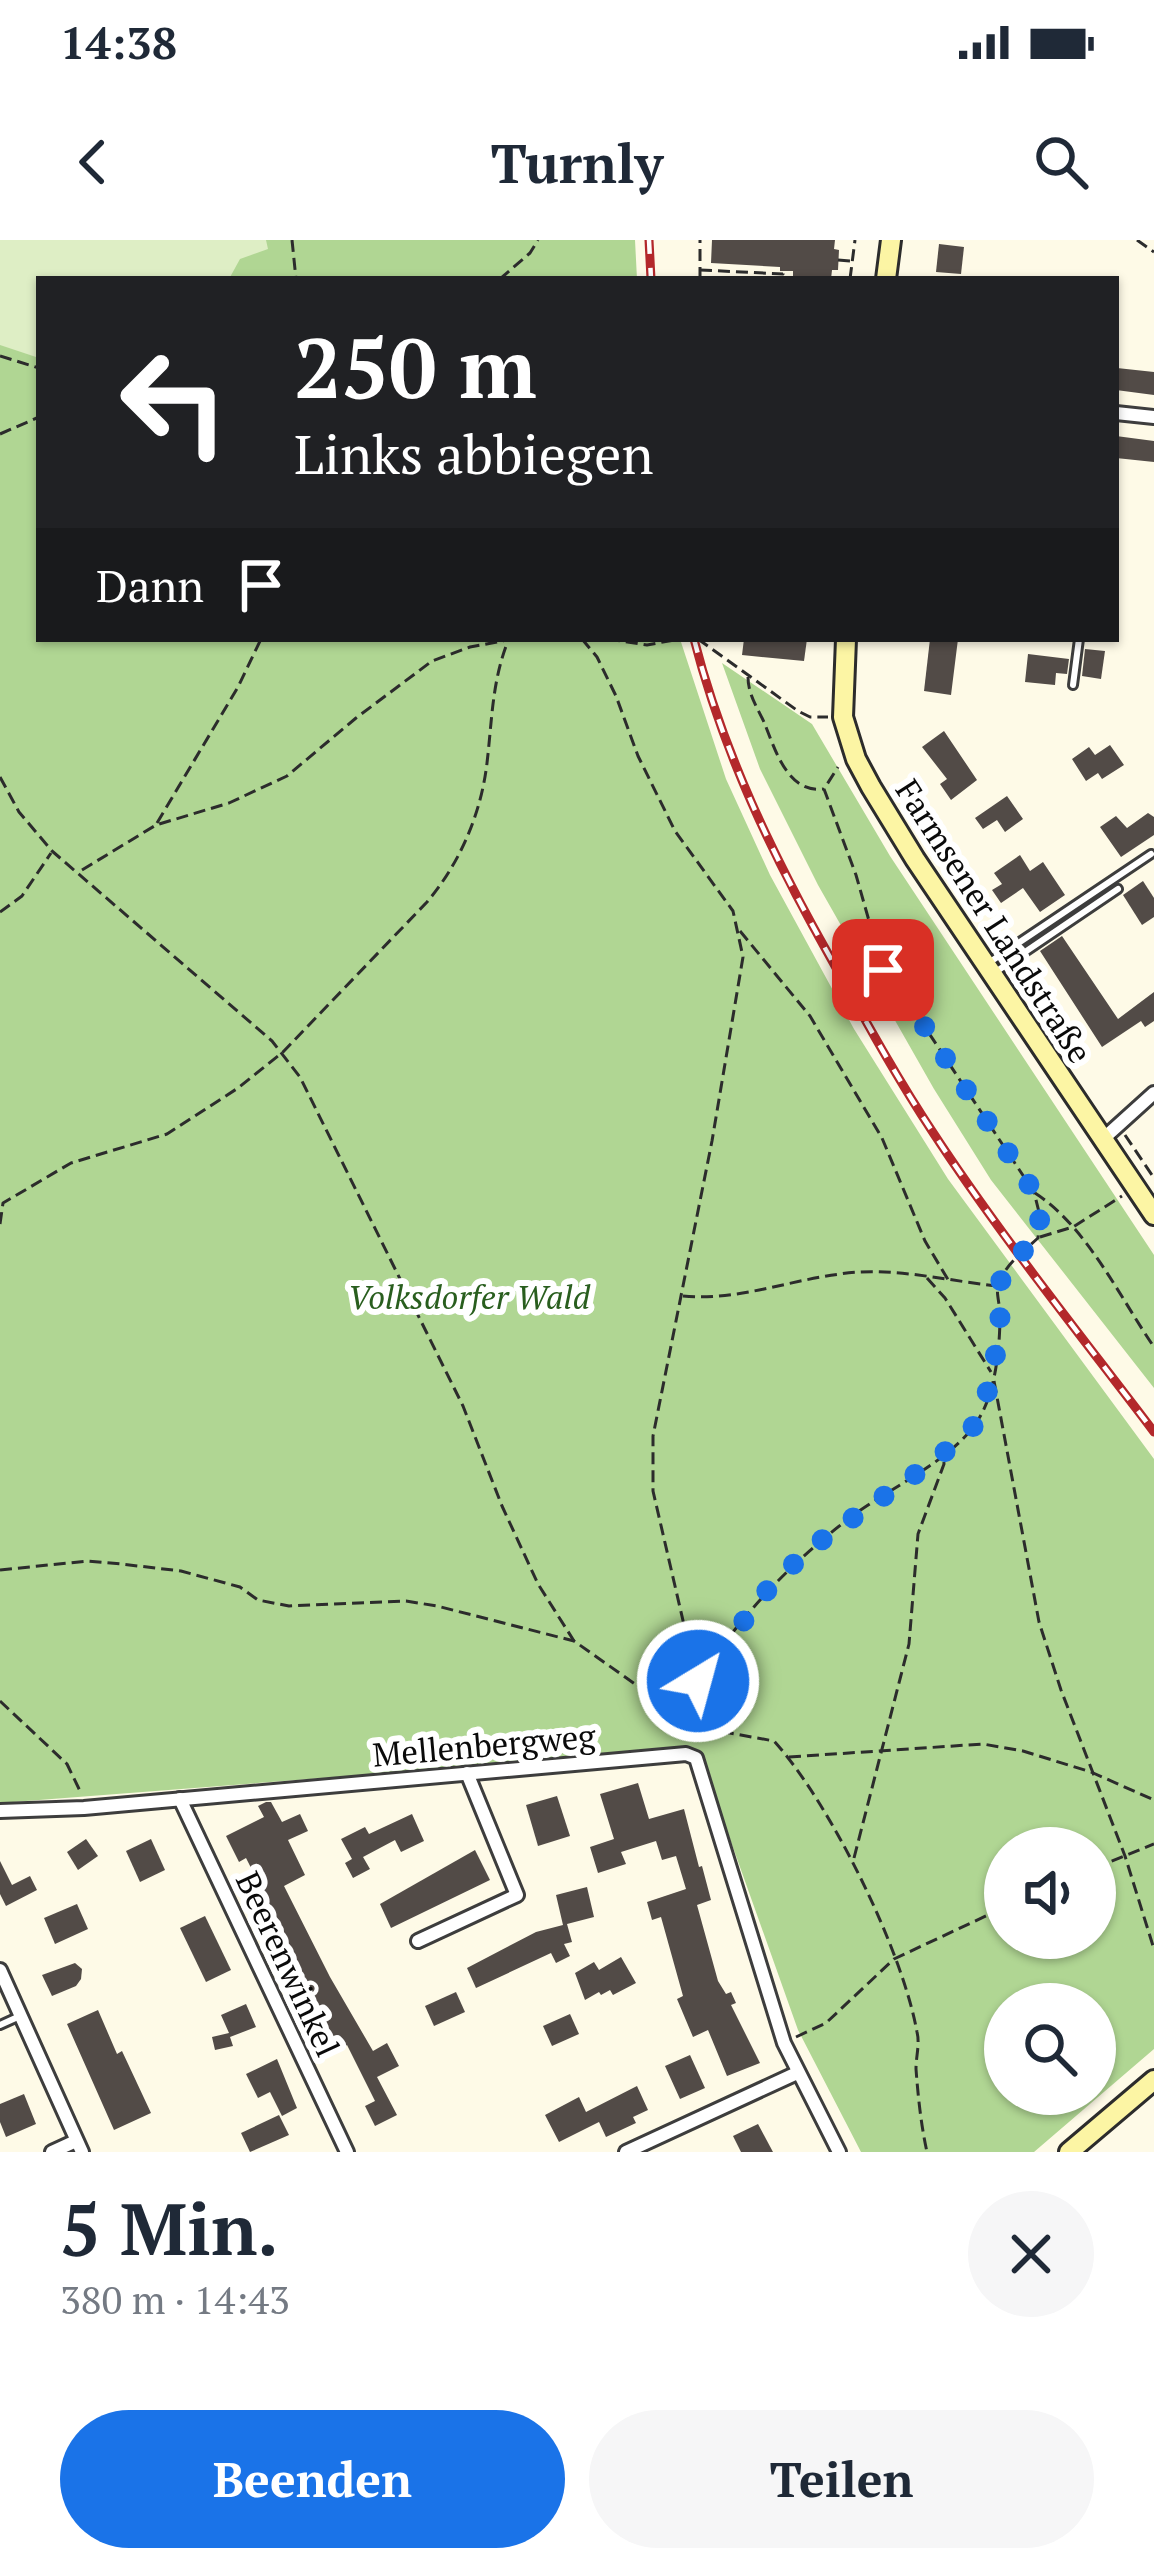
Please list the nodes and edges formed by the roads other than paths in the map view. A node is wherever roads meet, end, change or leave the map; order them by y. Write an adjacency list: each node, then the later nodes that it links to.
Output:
1 (891, 240): 2 (main road)
2 (886, 276)
3 (1119, 413): 4 (street)
4 (1154, 417)
5 (845, 642): 10 (main road, Farmsener Landstraße)
6 (1079, 642): 7 (lane)
7 (1073, 685)
8 (1151, 854): 10 (lane)
9 (1118, 890): 10 (lane)
10 (988, 970): 12 (main road, Farmsener Landstraße)
11 (1154, 1093): 12 (street)
12 (1103, 1139): 13 (main road, Farmsener Landstraße)
13 (1154, 1215)
14 (467, 1773): 15 (street, Mellenbergweg); 17 (street); 21 (street, Mellenbergweg)
15 (180, 1799): 16 (street, Mellenbergweg); 25 (street, Beerenwinkel)
16 (0, 1811)
17 (418, 1941)
18 (0, 1970): 19 (street)
19 (20, 2016): 20 (lane); 23 (street)
20 (0, 2024)
21 (797, 2073): 26 (street); 27 (street, Mellenbergweg)
22 (1154, 2080): 28 (main road)
23 (79, 2146): 24 (street)
24 (52, 2152)
25 (347, 2152)
26 (626, 2152)
27 (839, 2152)
28 (1069, 2152)

